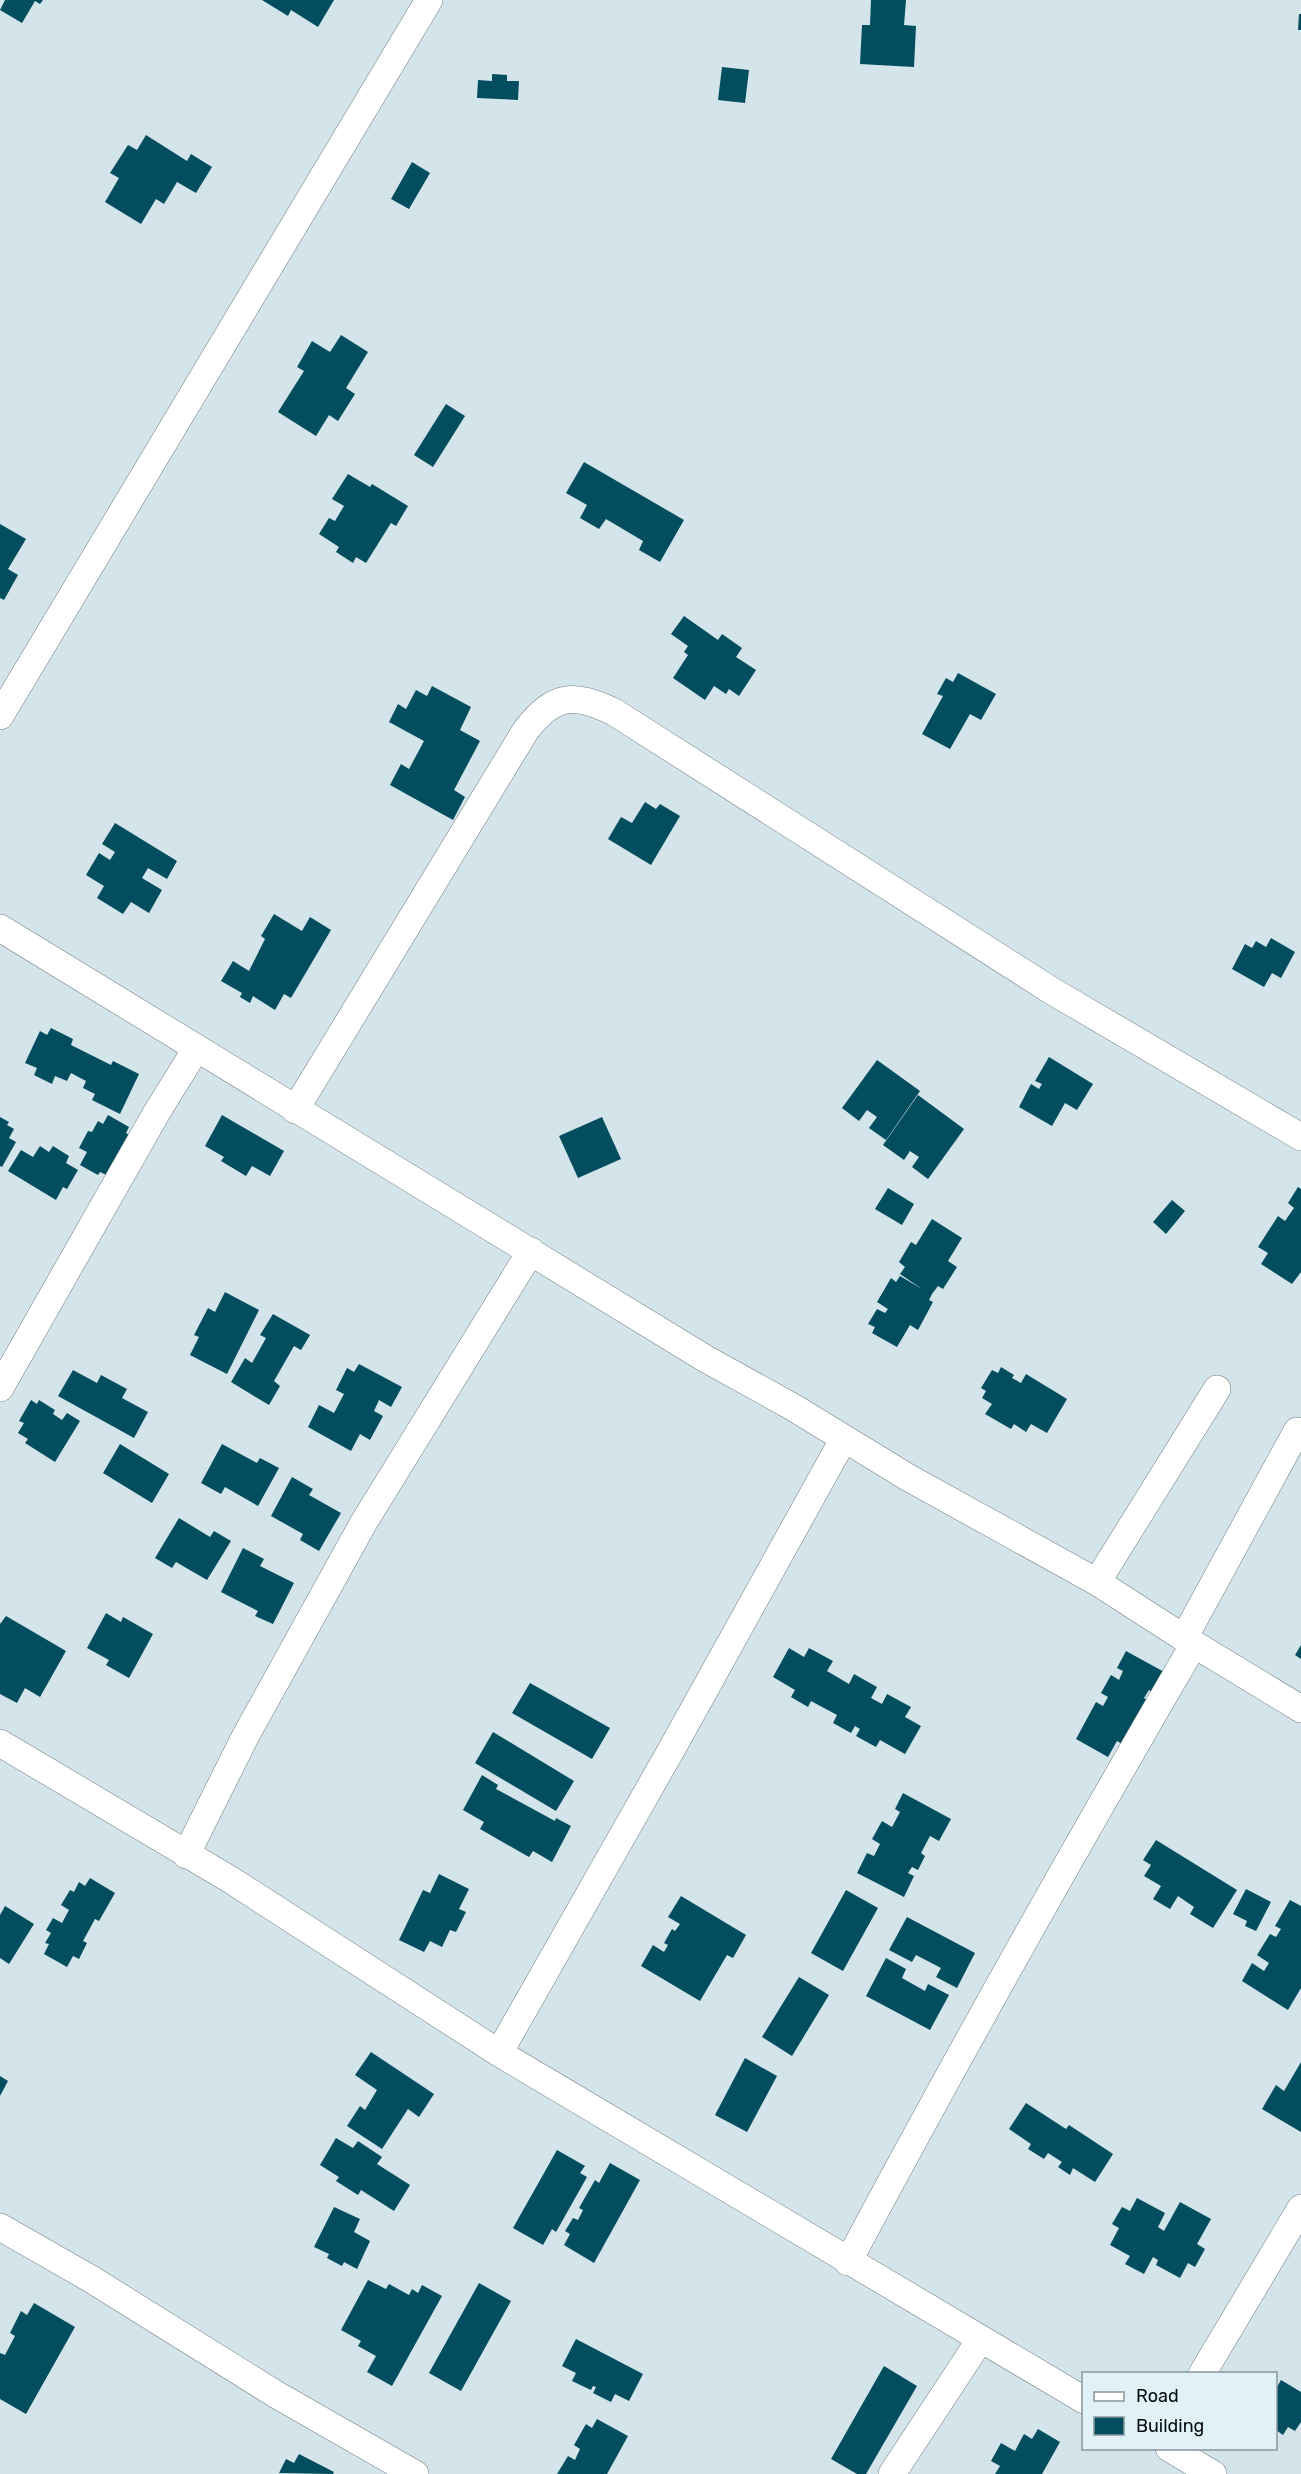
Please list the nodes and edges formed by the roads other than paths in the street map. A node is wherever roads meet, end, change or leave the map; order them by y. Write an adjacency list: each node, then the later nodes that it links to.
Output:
1 (429, 0): 2 (street)
2 (0, 716)
3 (0, 928): 4 (street)
4 (196, 1049): 5 (street); 8 (street)
5 (295, 1110): 6 (street); 7 (street)
6 (1301, 1137)
7 (531, 1251): 11 (street); 16 (street)
8 (0, 1388)
9 (1217, 1389): 12 (street)
10 (1297, 1431): 13 (street)
11 (843, 1440): 12 (street); 17 (street)
12 (1097, 1582): 13 (street)
13 (1189, 1641): 14 (street); 20 (street)
14 (1301, 1709)
15 (0, 1743): 16 (street)
16 (186, 1855): 17 (street)
17 (499, 2053): 20 (street)
18 (1301, 2208): 22 (street)
19 (0, 2227): 25 (street)
20 (848, 2262): 21 (street)
21 (980, 2340): 23 (street); 26 (street)
22 (1203, 2372)
23 (1082, 2399)
24 (1172, 2450): 27 (street)
25 (415, 2474)
26 (892, 2474)
27 (1213, 2474)

